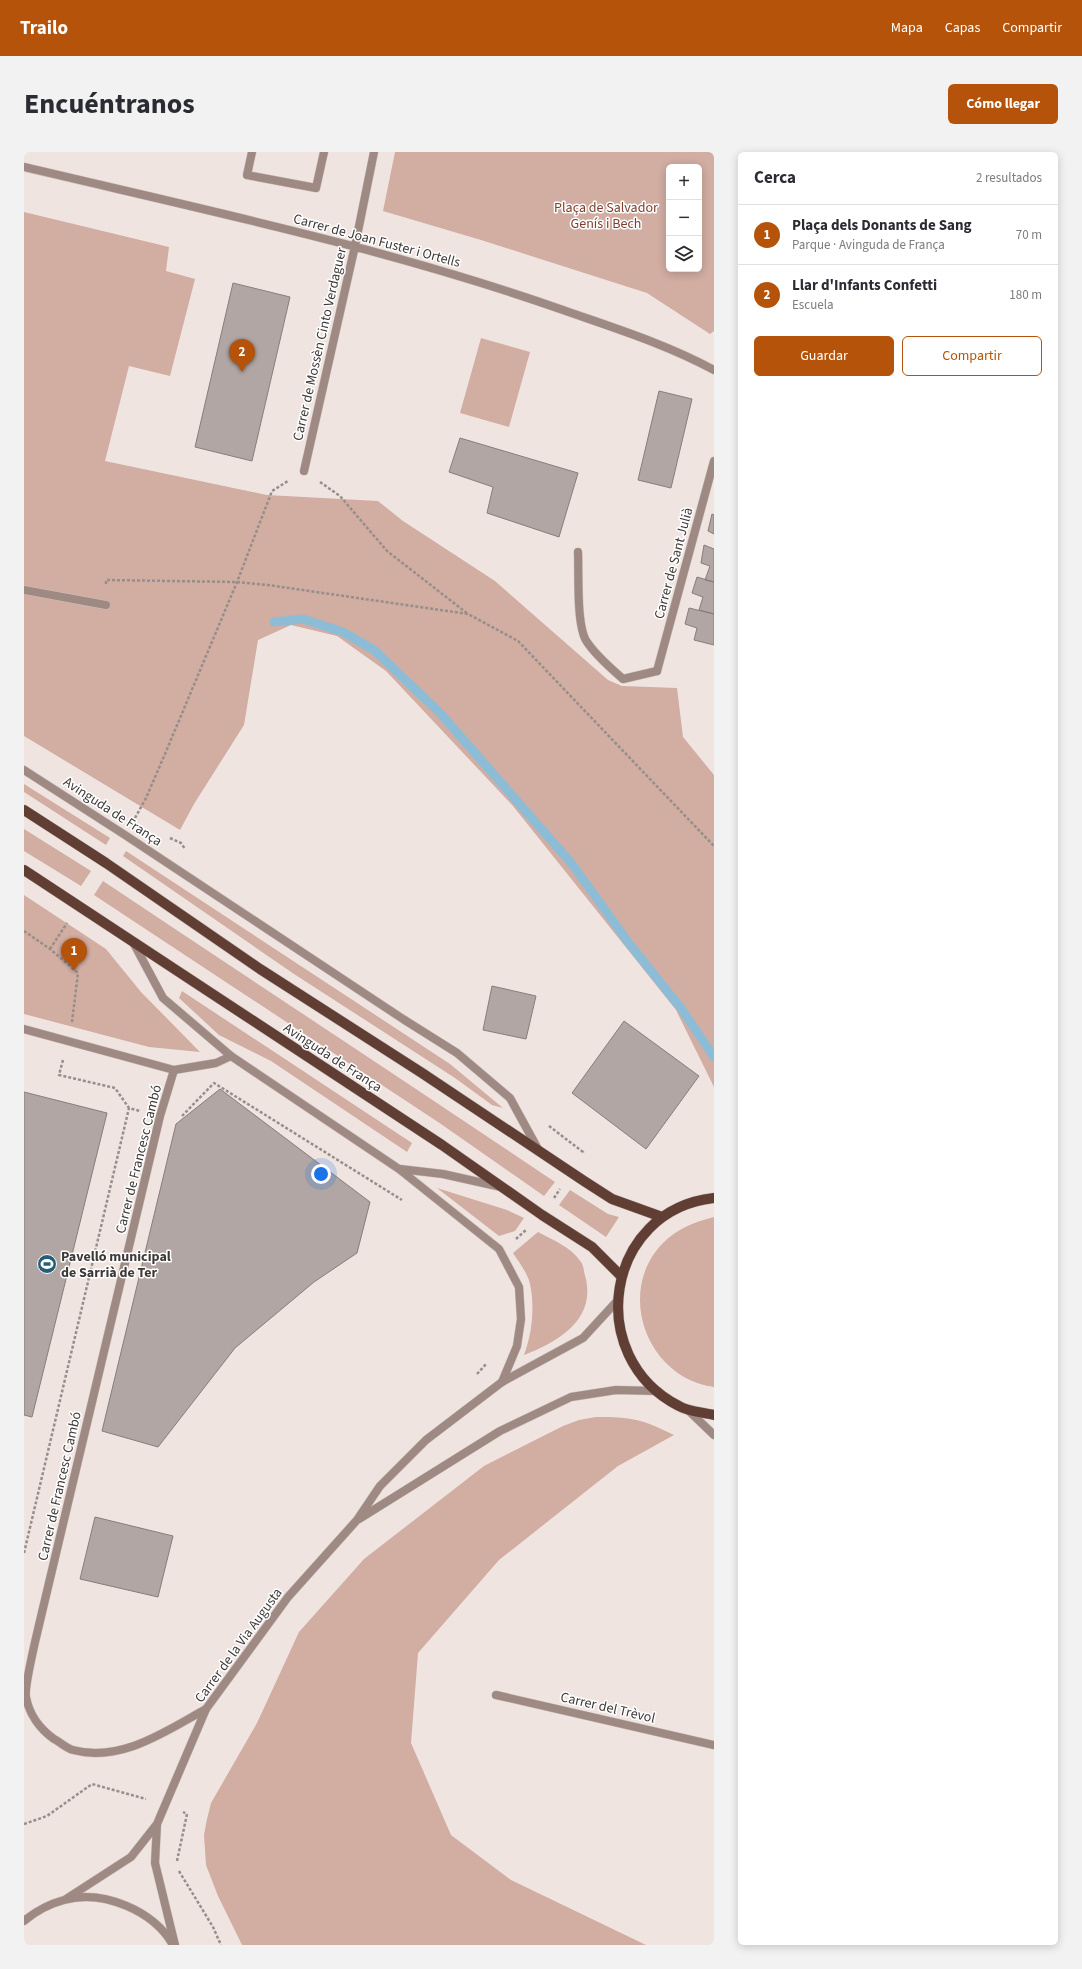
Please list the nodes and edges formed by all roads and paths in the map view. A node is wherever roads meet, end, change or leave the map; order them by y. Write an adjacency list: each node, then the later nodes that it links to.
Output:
1 (252, 152): 2 (street)
2 (324, 152)
3 (374, 152): 5 (street, Carrer de Mossèn Cinto Verdaguer)
4 (24, 167): 5 (street, Carrer de Joan Fuster i Ortells)
5 (355, 246): 6 (street, Carrer de Joan Fuster i Ortells); 8 (street, Carrer de Mossèn Cinto Verdaguer)
6 (714, 370)
7 (714, 461): 9 (street, Carrer de Sant Julià)
8 (304, 471): 10 (path); 13 (path)
9 (578, 552)
10 (237, 582): 12 (path); 13 (path); 16 (path)
11 (24, 590): 12 (street)
12 (106, 605)
13 (468, 614): 17 (path)
14 (24, 770): 16 (street, Avinguda de França)
15 (24, 810): 26 (main road, Avinguda de França)
16 (125, 835): 26 (street, Avinguda de França)
17 (714, 846)
18 (24, 870): 19 (main road, Avinguda de França)
19 (78, 904): 20 (main road, Avinguda de França); 21 (path)
20 (132, 941): 23 (street); 28 (main road, Avinguda de França)
21 (50, 949)
22 (24, 1029): 24 (street)
23 (231, 1056): 24 (street); 27 (street)
24 (174, 1070): 25 (street, Carrer de Francesc Cambó)
25 (160, 1116): 30 (path); 42 (path); 44 (street, Carrer de Francesc Cambó)
26 (541, 1154): 31 (main road, Avinguda de França)
27 (400, 1169): 28 (street); 35 (street)
28 (505, 1188): 32 (main road, Avinguda de França)
29 (714, 1198): 31 (main road)
30 (407, 1203)
31 (662, 1217): 32 (main road)
32 (621, 1276): 33 (main road)
33 (618, 1300): 35 (street, Carrer de la Via Augusta); 36 (main road)
34 (489, 1361): 37 (path)
35 (502, 1382): 37 (street, Carrer de la Via Augusta)
36 (658, 1391): 38 (main road); 41 (street, Carrer de la Via Augusta)
37 (485, 1396): 41 (street, Carrer de la Via Augusta)
38 (687, 1409): 39 (main road); 40 (street)
39 (714, 1414)
40 (714, 1435)
41 (357, 1520): 44 (street, Carrer de la Via Augusta)
42 (24, 1553)
43 (496, 1694): 45 (street, Carrer del Trèvol)
44 (206, 1709): 46 (street, Carrer de la Via Augusta)
45 (714, 1745)
46 (157, 1824): 47 (street, Carrer de la Via Augusta); 49 (street, Carrer de la Via Augusta)
47 (66, 1899): 48 (street); 49 (street)
48 (24, 1921)
49 (174, 1945)

